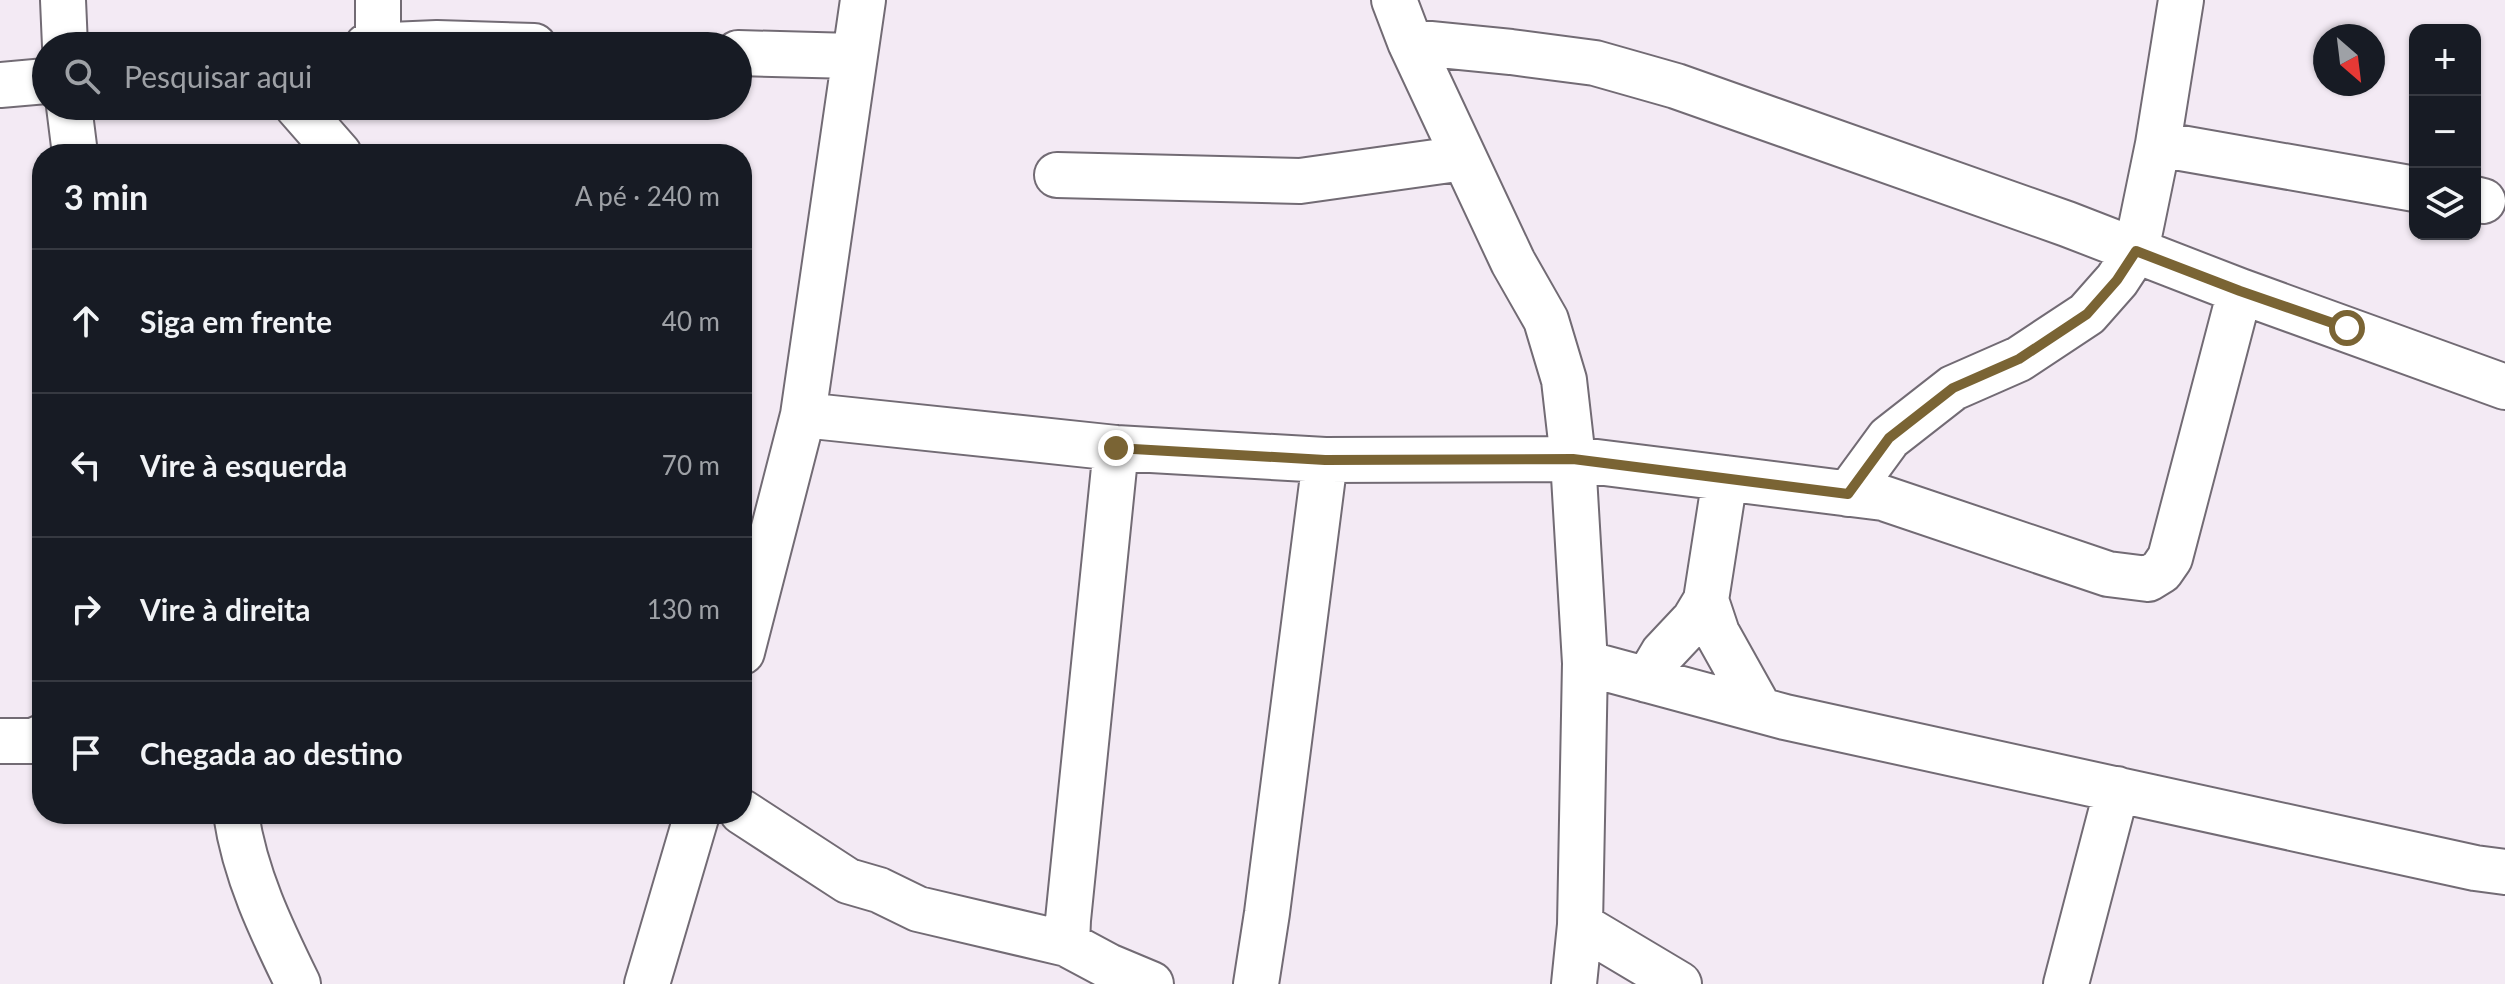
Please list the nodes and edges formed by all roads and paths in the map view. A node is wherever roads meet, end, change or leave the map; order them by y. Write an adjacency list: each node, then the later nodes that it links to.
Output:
1 (63, 0): 6 (street)
2 (378, 0): 7 (street)
3 (863, 0): 10 (street)
4 (1394, 0): 8 (street)
5 (2181, 0): 17 (street)
6 (64, 32)
7 (374, 32)
8 (1410, 42): 18 (street); 21 (street)
9 (752, 53): 10 (street)
10 (853, 56): 24 (street)
11 (32, 82): 12 (street)
12 (0, 85)
13 (71, 120): 15 (street)
14 (309, 120): 16 (street)
15 (74, 144)
16 (330, 144)
17 (2158, 144): 20 (street); 21 (street)
18 (1464, 158): 19 (street); 26 (street)
19 (1057, 175)
20 (2409, 188)
21 (2136, 251): 22 (street); 29 (street)
22 (2240, 291): 23 (street); 29 (street)
23 (2505, 387)
24 (803, 415): 25 (street); 31 (street)
25 (1116, 448): 27 (street); 43 (street)
26 (1573, 459): 27 (street); 28 (street); 32 (street)
27 (1325, 460): 47 (street)
28 (1725, 478): 29 (street); 30 (street)
29 (1848, 494)
30 (1706, 600): 33 (street); 34 (street)
31 (752, 613)
32 (1585, 663): 33 (street); 42 (street)
33 (1647, 680): 34 (street)
34 (1760, 710): 37 (street)
35 (0, 741): 36 (street)
36 (32, 741)
37 (2117, 789): 41 (street); 50 (street)
38 (752, 819): 43 (street)
39 (237, 824): 44 (street)
40 (694, 824): 45 (street)
41 (2505, 872)
42 (1580, 925): 48 (street); 49 (street)
43 (1067, 944): 46 (street)
44 (298, 984)
45 (647, 984)
46 (1151, 984)
47 (1256, 984)
48 (1574, 984)
49 (1679, 984)
50 (2066, 984)

